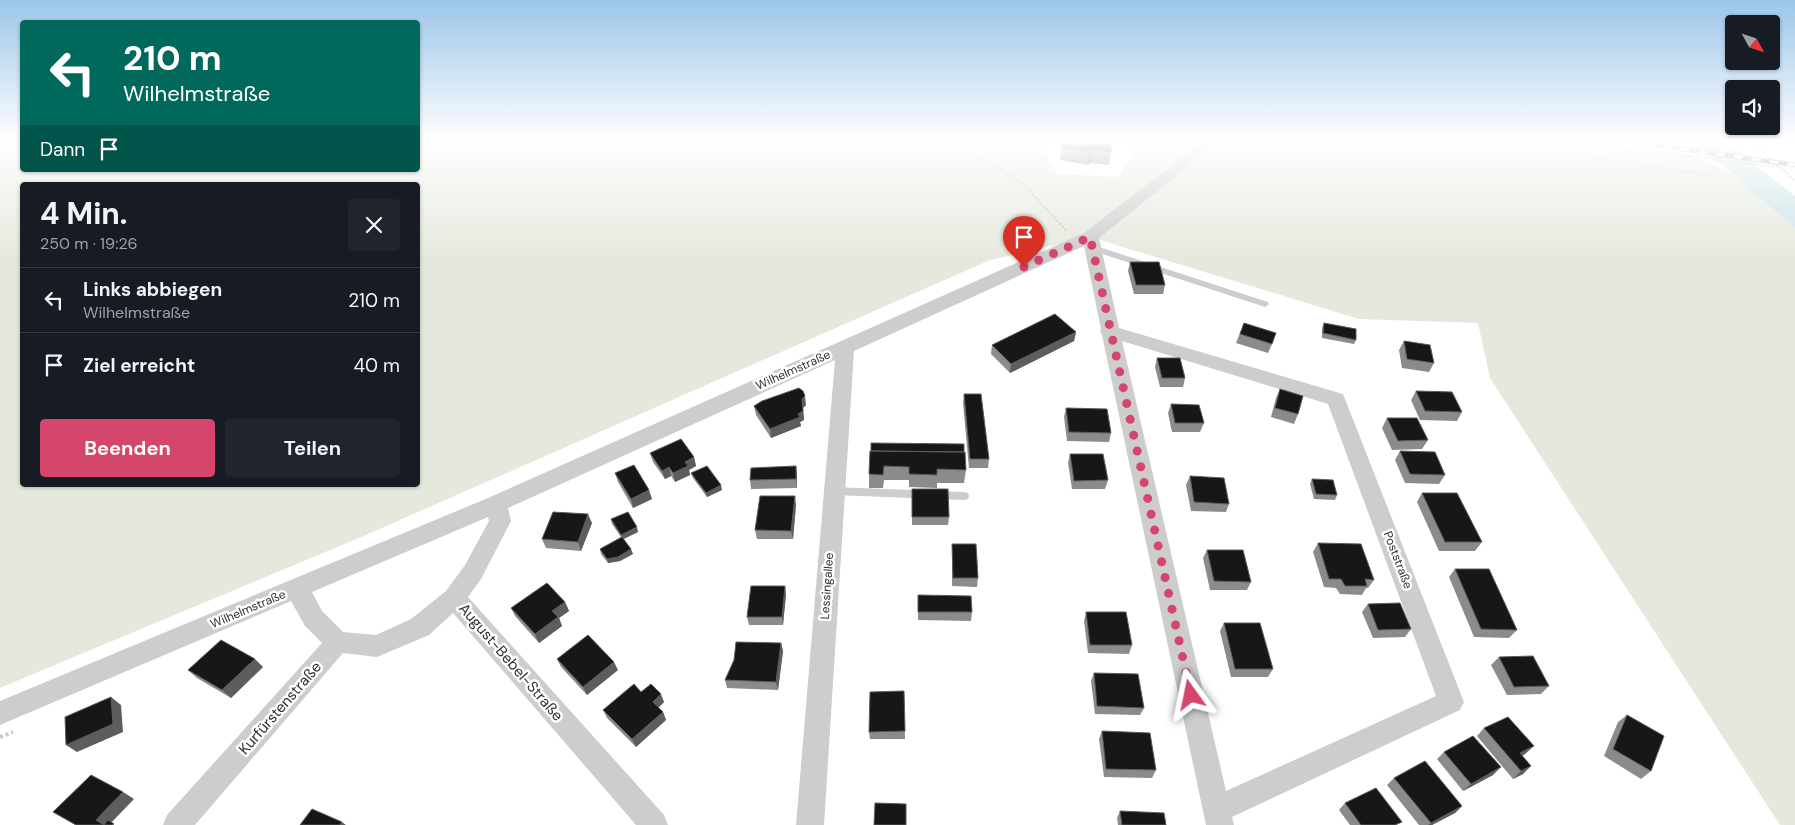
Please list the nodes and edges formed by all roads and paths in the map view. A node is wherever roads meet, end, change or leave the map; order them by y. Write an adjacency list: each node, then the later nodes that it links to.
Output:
1 (1017, 180): 3 (path)
2 (1166, 180): 3 (street, Wilhelmstraße)
3 (1087, 243): 4 (lane); 5 (street); 6 (street, Wilhelmstraße)
4 (1265, 304)
5 (1110, 331): 14 (street); 14 (street, Poststraße)
6 (844, 346): 7 (street, Lessingallee); 9 (street, Wilhelmstraße)
7 (834, 491): 8 (lane); 17 (street, Lessingallee)
8 (964, 496)
9 (496, 504): 10 (street, Wilhelmstraße); 11 (street)
10 (299, 588): 12 (street); 13 (street, Wilhelmstraße)
11 (454, 598): 12 (street, August-Bebel-Straße); 16 (street, August-Bebel-Straße)
12 (338, 642): 15 (street, Kurfürstenstraße)
13 (0, 713)
14 (1218, 817)
15 (177, 825)
16 (654, 825)
17 (810, 825)

